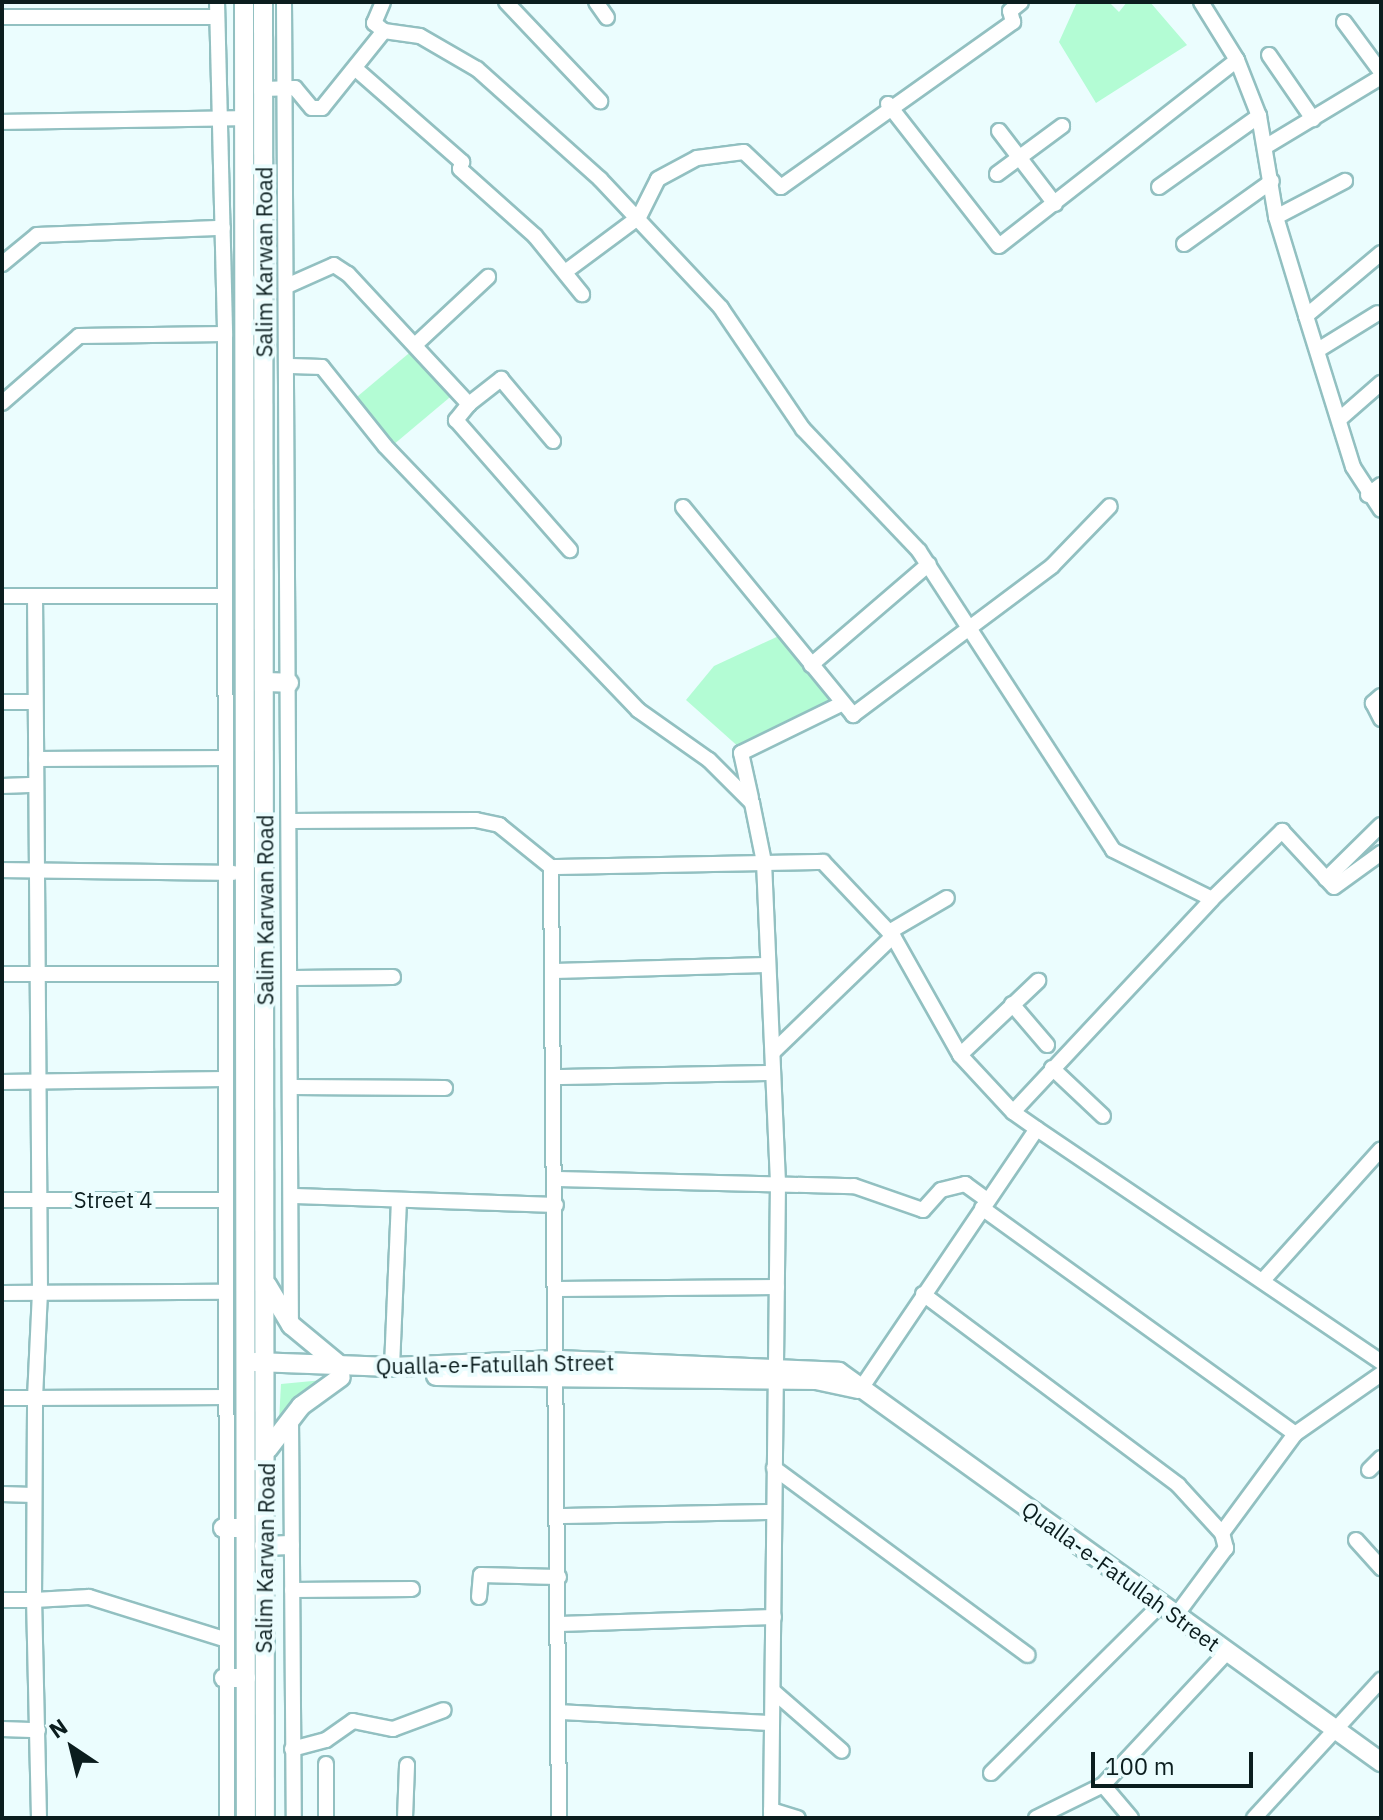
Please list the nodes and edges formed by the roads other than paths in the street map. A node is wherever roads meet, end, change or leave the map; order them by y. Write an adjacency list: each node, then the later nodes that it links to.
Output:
1 (244, 2): 23 (main road, Salim Karwan Road)
2 (263, 2): 19 (main road, Salim Karwan Road)
3 (284, 2): 18 (street)
4 (383, 2): 13 (street)
5 (506, 2): 20 (street)
6 (596, 2): 11 (street)
7 (1021, 2): 21 (street)
8 (1201, 2): 15 (street)
9 (217, 10): 10 (street); 25 (street)
10 (2, 17)
11 (607, 18)
12 (1344, 22): 17 (street)
13 (384, 31): 16 (street); 36 (street)
14 (1269, 55): 24 (street)
15 (1237, 60): 22 (street); 35 (street)
16 (357, 70): 18 (street); 42 (street)
17 (1381, 74): 24 (street)
18 (285, 88): 19 (street); 44 (street)
19 (263, 89): 62 (main road, Salim Karwan Road)
20 (600, 101)
21 (888, 104): 35 (street); 36 (street)
22 (1259, 116): 29 (street); 34 (street)
23 (244, 118): 25 (street); 62 (main road, Salim Karwan Road)
24 (1313, 119): 29 (street)
25 (218, 120): 26 (street); 38 (street)
26 (2, 122)
27 (1062, 126): 30 (street)
28 (999, 131): 30 (street)
29 (1265, 147): 32 (street)
30 (1020, 158): 31 (street); 35 (street)
31 (997, 174)
32 (1272, 181): 37 (street); 39 (street)
33 (1345, 181): 37 (street)
34 (1159, 187)
35 (1055, 204)
36 (639, 217): 42 (street); 64 (street)
37 (1276, 217): 47 (street)
38 (223, 228): 41 (street); 48 (street)
39 (1184, 244)
40 (1381, 253): 47 (street)
41 (2, 264)
42 (565, 272): 45 (street)
43 (488, 277): 49 (street)
44 (289, 285): 49 (street); 51 (street)
45 (582, 294)
46 (1378, 313): 50 (street)
47 (1306, 316): 50 (street)
48 (225, 334): 53 (street); 67 (street)
49 (415, 345): 54 (street)
50 (1318, 350): 55 (street)
51 (291, 366): 71 (street); 81 (street)
52 (1381, 383): 55 (street)
53 (2, 403)
54 (469, 404): 56 (street); 63 (street)
55 (1342, 417): 58 (street)
56 (553, 441)
57 (1381, 485): 58 (street)
58 (1368, 495): 61 (street)
59 (1110, 506): 68 (street)
60 (683, 507): 69 (street)
61 (1381, 510)
62 (256, 549): 70 (main road, Salim Karwan Road); 89 (main road, Salim Karwan Road)
63 (570, 550)
64 (929, 564): 68 (street); 69 (street)
65 (2, 596): 66 (street)
66 (35, 596): 67 (street); 74 (street)
67 (223, 596): 77 (street)
68 (970, 630): 75 (street); 93 (street)
69 (811, 665): 75 (street)
70 (266, 682): 71 (main road); 129 (main road, Salim Karwan Road)
71 (289, 683): 82 (street)
72 (1381, 696): 76 (street)
73 (2, 702): 74 (street)
74 (35, 702): 78 (street)
75 (841, 704): 81 (street)
76 (1381, 719)
77 (226, 758): 78 (street); 90 (street)
78 (36, 759): 79 (street)
79 (36, 785): 80 (street); 88 (street)
80 (2, 786)
81 (752, 803): 85 (street)
82 (291, 821): 86 (street); 101 (street)
83 (1381, 825): 91 (street)
84 (1381, 853): 91 (street)
85 (764, 862): 86 (street); 94 (street); 95 (street)
86 (551, 867): 96 (street)
87 (2, 870): 88 (street)
88 (36, 870): 90 (street); 98 (street)
89 (247, 871): 90 (street); 139 (main road, Salim Karwan Road)
90 (225, 874): 99 (street)
91 (1326, 879): 93 (street)
92 (947, 898): 94 (street)
93 (1212, 899): 107 (street)
94 (891, 934): 105 (street); 106 (street)
95 (767, 965): 96 (street); 105 (street)
96 (553, 971): 109 (street)
97 (2, 974): 98 (street)
98 (37, 974): 99 (street); 112 (street)
99 (226, 974): 110 (street)
100 (393, 977): 101 (street)
101 (294, 978): 113 (street)
102 (1038, 981): 103 (street)
103 (1012, 1004): 104 (street); 106 (street)
104 (1047, 1045)
105 (773, 1053): 108 (street)
106 (960, 1055): 115 (street)
107 (1052, 1068): 115 (street); 116 (street)
108 (773, 1073): 109 (street); 120 (street)
109 (556, 1077): 119 (street)
110 (225, 1079): 112 (street); 124 (street)
111 (2, 1082): 112 (street)
112 (38, 1083): 123 (street)
113 (293, 1087): 114 (street); 121 (street)
114 (445, 1088)
115 (1013, 1112): 117 (street)
116 (1103, 1116)
117 (1037, 1129): 126 (street); 128 (street)
118 (1381, 1149): 128 (street)
119 (558, 1179): 120 (street); 127 (street)
120 (778, 1182): 126 (street); 130 (street)
121 (295, 1196): 125 (street); 136 (street)
122 (2, 1200): 123 (street, Street 4)
123 (39, 1200): 124 (street, Street 4); 134 (street)
124 (225, 1200): 132 (street)
125 (399, 1201): 127 (street); 138 (street)
126 (984, 1204): 135 (street); 150 (street)
127 (556, 1205): 131 (street)
128 (1265, 1278): 137 (street)
129 (265, 1282): 136 (main road); 140 (main road, Salim Karwan Road)
130 (777, 1287): 131 (street); 143 (street)
131 (558, 1289): 141 (street)
132 (225, 1292): 134 (street); 146 (street)
133 (2, 1293): 134 (street)
134 (40, 1293): 148 (street)
135 (923, 1294): 145 (street); 161 (street)
136 (291, 1325): 142 (main road)
137 (1381, 1362)
138 (392, 1367): 141 (main road, Qualla-e-Fatullah Street); 142 (main road, Qualla-e-Fatullah Street)
139 (245, 1368): 140 (main road, Qualla-e-Fatullah Street); 160 (main road, Salim Karwan Road)
140 (267, 1368): 142 (main road, Qualla-e-Fatullah Street); 151 (main road, Salim Karwan Road)
141 (558, 1369): 142 (main road, Qualla-e-Fatullah Street); 143 (main road, Qualla-e-Fatullah Street); 158 (street)
142 (340, 1371): 149 (main road)
143 (774, 1372): 145 (main road, Qualla-e-Fatullah Street); 153 (street)
144 (1381, 1374): 150 (street)
145 (860, 1390): 172 (main road, Qualla-e-Fatullah Street)
146 (221, 1397): 148 (street); 159 (street)
147 (2, 1398): 148 (street)
148 (35, 1398): 156 (street)
149 (291, 1415): 151 (main road); 163 (street)
150 (1295, 1434): 161 (street)
151 (266, 1452): 164 (main road, Salim Karwan Road)
152 (1381, 1458): 154 (street)
153 (774, 1468): 157 (street); 177 (street)
154 (1369, 1470)
155 (2, 1494): 156 (street)
156 (33, 1495): 171 (street)
157 (773, 1512): 158 (street); 173 (street)
158 (558, 1516): 166 (street)
159 (223, 1528): 160 (main road); 175 (street)
160 (245, 1528): 179 (main road, Salim Karwan Road)
161 (1222, 1533): 172 (street)
162 (1356, 1540): 165 (street)
163 (290, 1545): 164 (main road); 168 (street)
164 (264, 1546): 199 (main road, Salim Karwan Road)
165 (1381, 1568)
166 (559, 1577): 169 (street); 174 (street)
167 (412, 1589): 168 (street)
168 (292, 1590): 188 (street)
169 (479, 1597)
170 (2, 1600): 171 (street)
171 (34, 1600): 175 (street); 187 (street)
172 (1169, 1609): 176 (main road, Qualla-e-Fatullah Street); 193 (street)
173 (774, 1617): 174 (street); 181 (street)
174 (559, 1624): 183 (street)
175 (224, 1639): 178 (street)
176 (1227, 1652): 186 (main road, Qualla-e-Fatullah Street); 194 (street)
177 (1028, 1655)
178 (224, 1678): 179 (main road); 197 (street)
179 (246, 1678): 198 (main road, Salim Karwan Road)
180 (1381, 1680): 186 (street)
181 (773, 1691): 184 (street); 189 (street)
182 (444, 1710): 188 (street)
183 (559, 1712): 184 (street); 203 (street)
184 (772, 1723): 195 (street)
185 (2, 1729): 187 (street)
186 (1335, 1729): 190 (main road, Qualla-e-Fatullah Street); 207 (street)
187 (38, 1730): 196 (street)
188 (292, 1749): 200 (street)
189 (842, 1751)
190 (1381, 1762)
191 (326, 1764): 201 (street)
192 (407, 1765): 202 (street)
193 (991, 1773)
194 (1103, 1785): 205 (street); 206 (street)
195 (771, 1814): 204 (street)
196 (39, 1818)
197 (227, 1818)
198 (246, 1818)
199 (265, 1818)
200 (294, 1818)
201 (326, 1818)
202 (405, 1818)
203 (559, 1818)
204 (798, 1818)
205 (1036, 1818)
206 (1131, 1818)
207 (1254, 1818)

